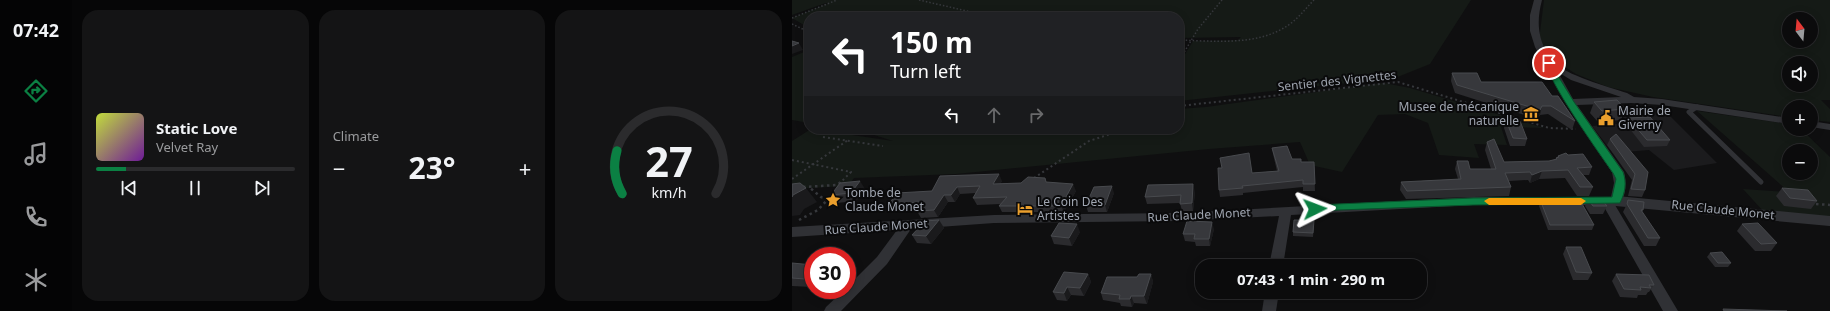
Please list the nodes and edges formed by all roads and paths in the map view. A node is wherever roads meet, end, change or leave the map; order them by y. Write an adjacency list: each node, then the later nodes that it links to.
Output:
1 (837, 0): 6 (path)
2 (919, 0): 7 (path)
3 (1222, 0): 13 (path)
4 (1314, 0): 13 (path)
5 (1538, 0): 15 (street)
6 (807, 12)
7 (971, 12)
8 (804, 13): 9 (path)
9 (792, 18)
10 (792, 24): 11 (path)
11 (804, 30)
12 (1184, 40): 13 (path)
13 (1190, 41): 14 (path)
14 (1184, 52)
15 (1549, 63): 16 (street); 17 (street)
16 (1631, 100): 17 (street); 19 (street)
17 (1570, 102): 23 (street)
18 (1184, 105): 23 (path, Sentier des Vignettes)
19 (1697, 108): 20 (street); 32 (lane)
20 (1782, 120)
21 (1818, 125): 22 (street)
22 (1830, 127)
23 (1587, 128): 35 (street)
24 (1111, 134): 31 (path)
25 (823, 137): 26 (path)
26 (848, 140): 27 (path); 29 (path)
27 (883, 146)
28 (792, 160): 29 (path)
29 (813, 164): 30 (path); 34 (path)
30 (792, 179)
31 (1031, 180)
32 (1761, 182)
33 (798, 187): 34 (path)
34 (809, 187): 40 (path)
35 (1611, 200): 38 (street, Rue Claude Monet); 39 (street, Rue Claude Monet); 47 (street)
36 (1816, 204): 37 (path)
37 (1830, 205)
38 (1286, 211): 41 (street, Rue Claude Monet); 43 (street)
39 (1830, 221)
40 (792, 223)
41 (907, 224): 42 (street, Rue Claude Monet); 45 (street)
42 (792, 232)
43 (1277, 259)
44 (1271, 299): 46 (street)
45 (831, 311)
46 (1269, 311)
47 (1671, 311)

